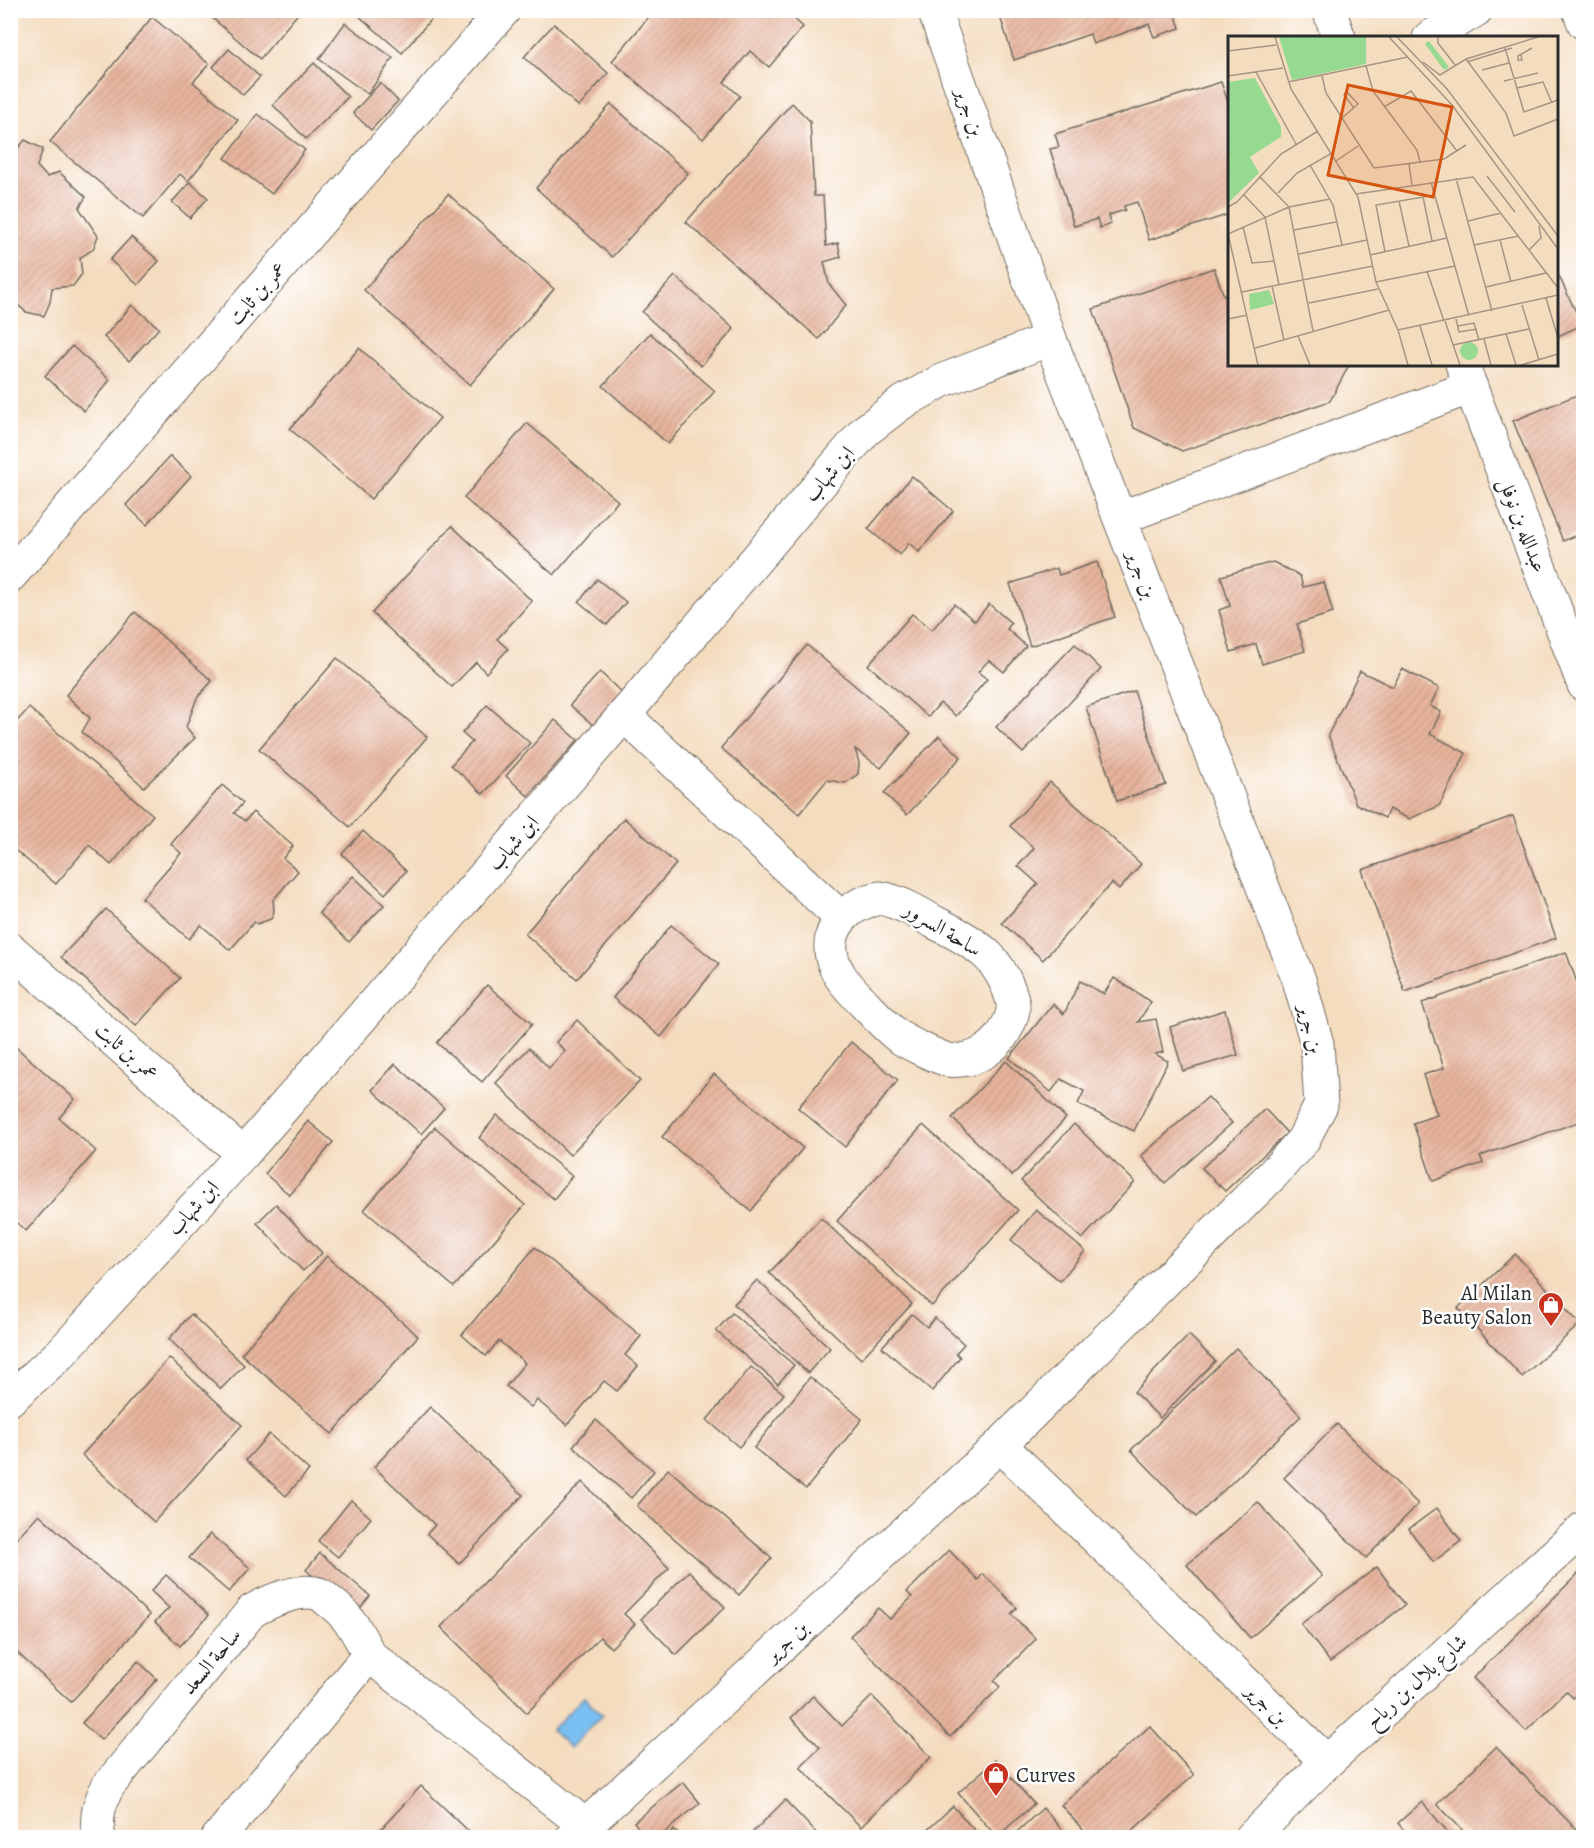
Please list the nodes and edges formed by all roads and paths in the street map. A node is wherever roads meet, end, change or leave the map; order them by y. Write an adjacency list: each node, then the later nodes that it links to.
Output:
1 (504, 10): 12 (street, عمر بن ثابت)
2 (934, 10): 9 (street, بن جرير)
3 (1329, 10): 7 (street)
4 (1476, 10): 8 (street)
5 (1579, 10): 6 (street)
6 (1584, 23)
7 (1338, 36)
8 (1432, 36)
9 (1050, 339): 11 (street, بن جرير); 14 (street, ابن شهاب)
10 (1467, 376): 11 (street); 13 (street, عبدالله بن نوفل)
11 (1120, 518): 19 (street, بن جرير)
12 (10, 576)
13 (1584, 686)
14 (624, 715): 15 (street); 17 (street, ابن شهاب)
15 (841, 918): 15 (street, ساحة السرور)
16 (10, 949): 17 (street, عمر بن ثابت)
17 (243, 1154): 18 (street, ابن شهاب)
18 (10, 1399)
19 (1000, 1444): 22 (street, بن جرير); 23 (street, بن جرير)
20 (1584, 1528): 22 (street, شارع بلال بن رباح)
21 (369, 1655): 23 (street, ساحة السعد); 24 (street, ساحة السعد); 25 (street)
22 (1327, 1762): 26 (street, شارع بلال بن رباح)
23 (578, 1831)
24 (99, 1838)
25 (218, 1838)
26 (1251, 1838)

